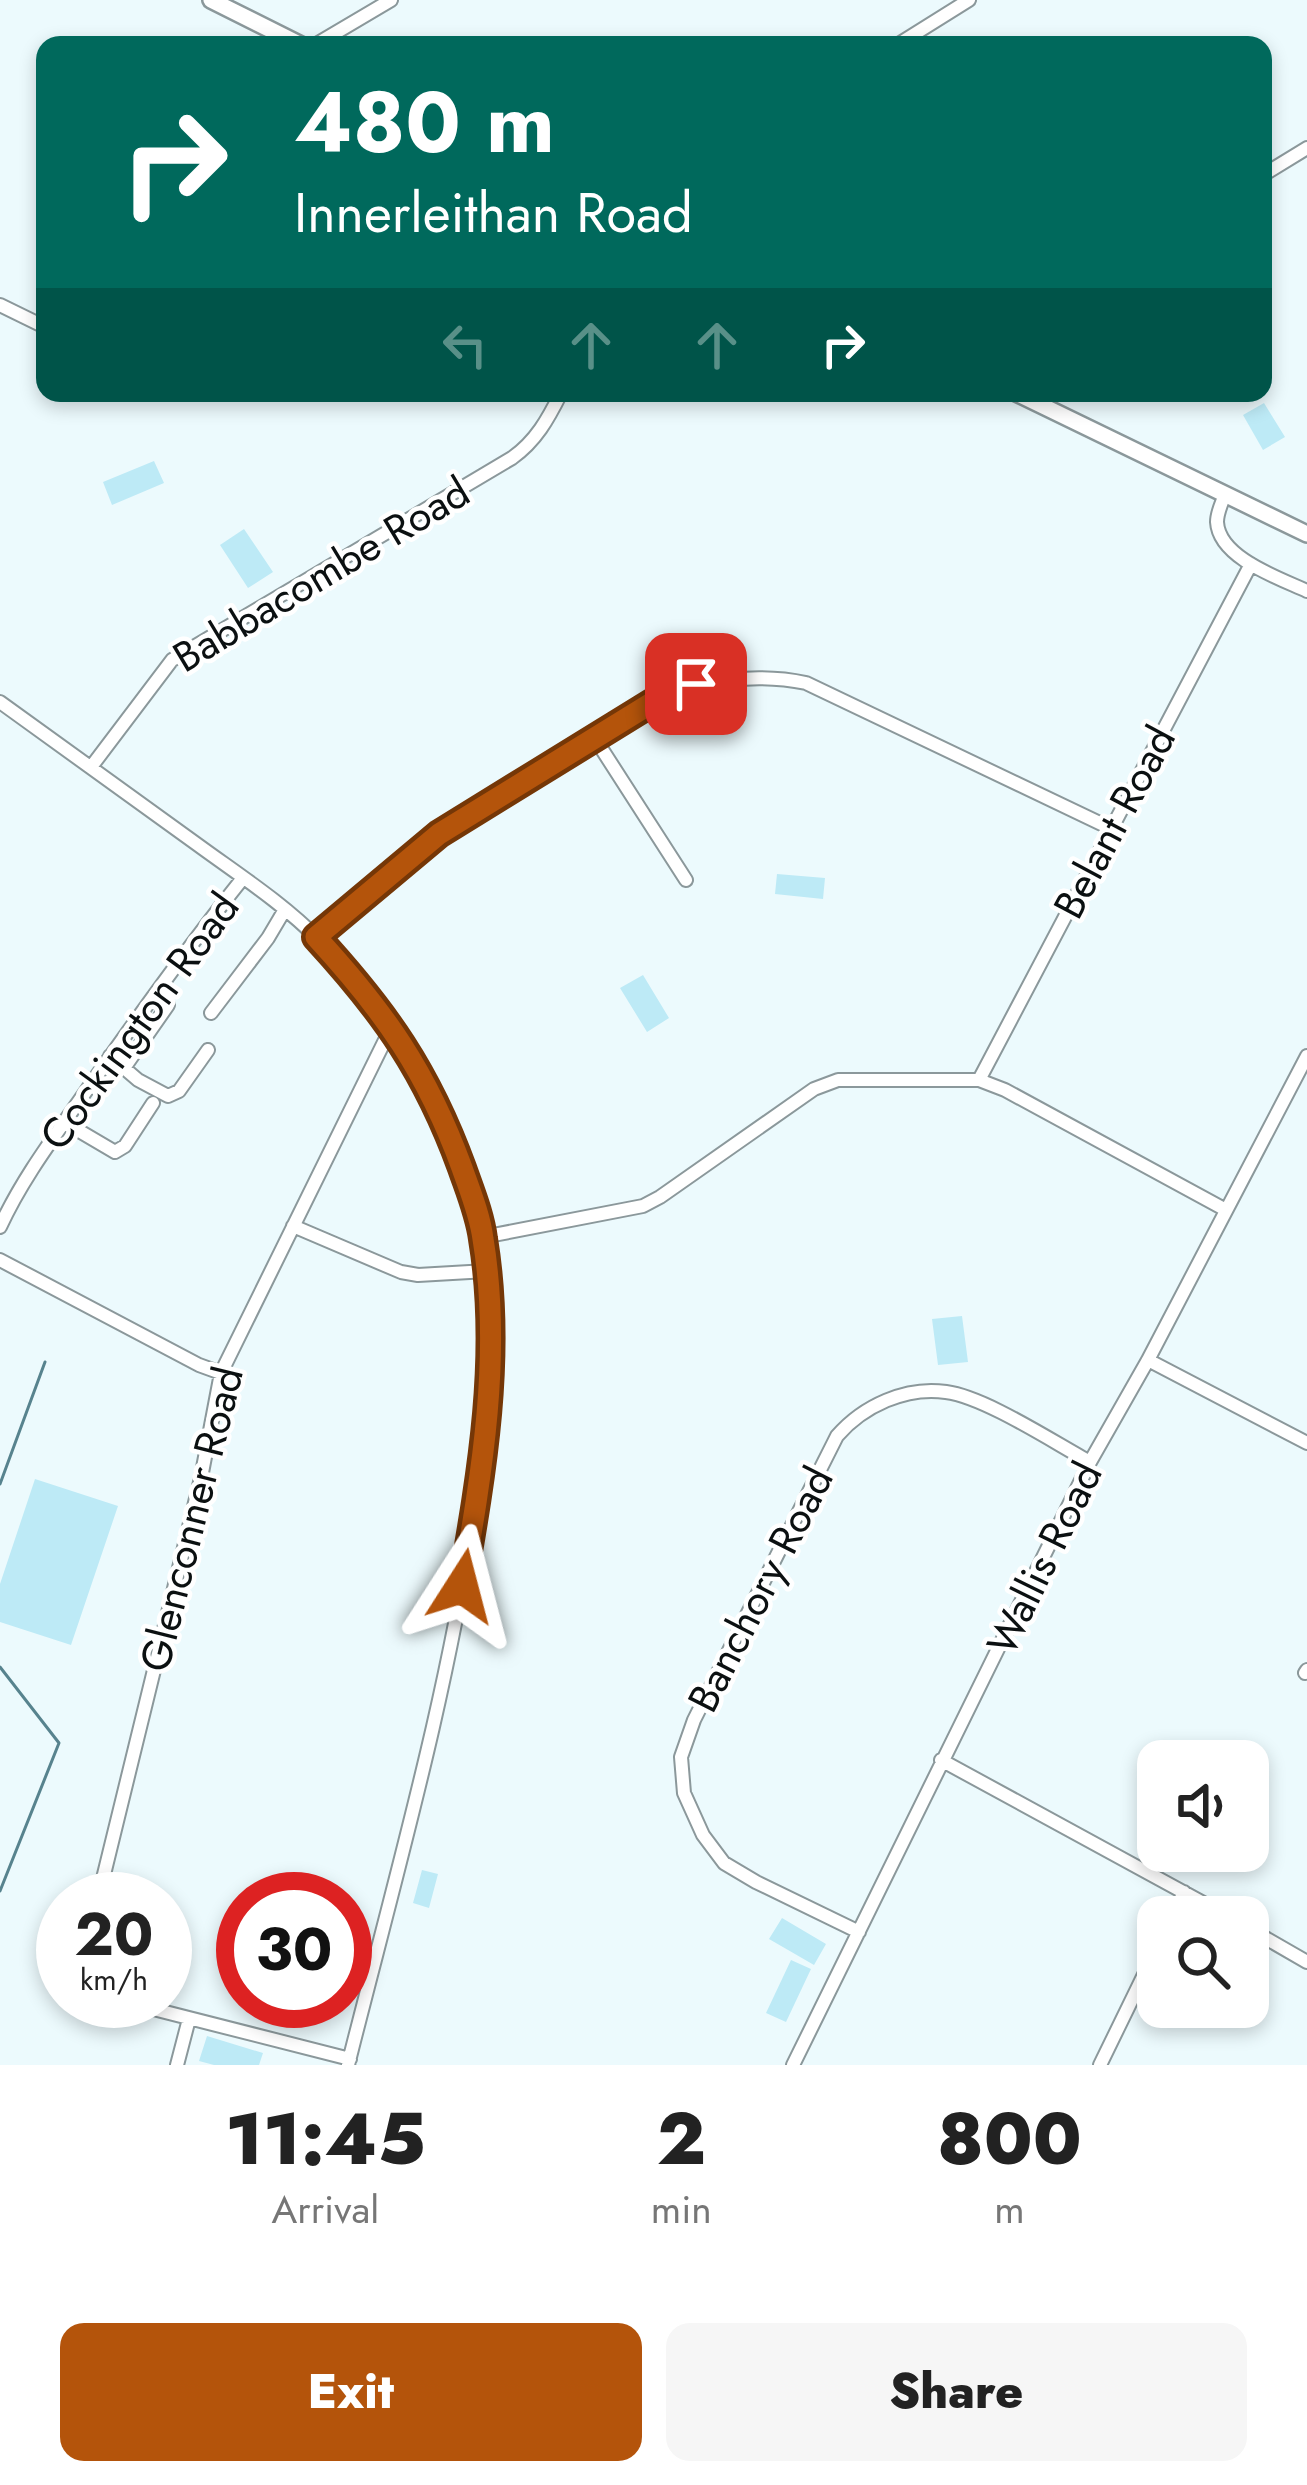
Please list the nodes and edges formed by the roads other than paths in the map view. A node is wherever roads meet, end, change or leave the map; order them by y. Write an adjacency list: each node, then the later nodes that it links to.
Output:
1 (212, 0): 4 (main road)
2 (391, 0): 5 (street)
3 (970, 0): 6 (street)
4 (284, 36)
5 (330, 36)
6 (912, 36)
7 (1307, 148): 8 (street)
8 (1272, 169)
9 (0, 305): 10 (street)
10 (36, 323)
11 (556, 402): 19 (street, Babbacombe Road)
12 (1035, 402): 13 (main road)
13 (1225, 494): 14 (main road); 15 (street)
14 (1305, 531)
15 (1251, 564): 16 (street); 20 (street, Belant Road)
16 (1307, 591)
17 (0, 702): 19 (street)
18 (594, 737): 20 (street); 22 (street); 24 (street)
19 (91, 767): 21 (street)
20 (1110, 828): 32 (street, Belant Road)
21 (243, 878): 23 (street); 29 (street, Cockington Road)
22 (686, 880)
23 (284, 911): 24 (street); 26 (street)
24 (316, 937): 27 (street)
25 (168, 1005): 31 (street)
26 (211, 1013)
27 (392, 1025): 39 (street, Glenconner Road); 40 (street)
28 (208, 1050): 31 (street)
29 (110, 1056): 31 (street); 34 (street, Cockington Road)
30 (1307, 1056): 37 (street, Wallis Road)
31 (124, 1068)
32 (979, 1080): 37 (street); 40 (street)
33 (153, 1103): 34 (street)
34 (64, 1122): 36 (street, Cockington Road)
35 (0, 1186): 36 (street)
36 (16, 1192): 38 (street, Cockington Road)
37 (1226, 1210): 43 (street, Wallis Road)
38 (0, 1226)
39 (293, 1226): 42 (street); 44 (street, Glenconner Road)
40 (483, 1237): 42 (street)
41 (0, 1260): 44 (street)
42 (487, 1271): 58 (street)
43 (1148, 1360): 45 (street); 46 (street, Wallis Road)
44 (221, 1373): 48 (street, Glenconner Road)
45 (1307, 1443)
46 (1090, 1462): 47 (street, Wallis Road); 52 (street, Banchory Road)
47 (941, 1760): 49 (street); 52 (street, Wallis Road)
48 (105, 1872)
49 (1184, 1892): 50 (street); 51 (street)
50 (1182, 1896)
51 (1191, 1896)
52 (859, 1932): 60 (street, Wallis Road)
53 (1269, 1940): 54 (street)
54 (1307, 1962)
55 (1137, 1989): 61 (street)
56 (192, 2019): 58 (street)
57 (186, 2028): 59 (street)
58 (349, 2062)
59 (177, 2065)
60 (793, 2065)
61 (1100, 2065)

